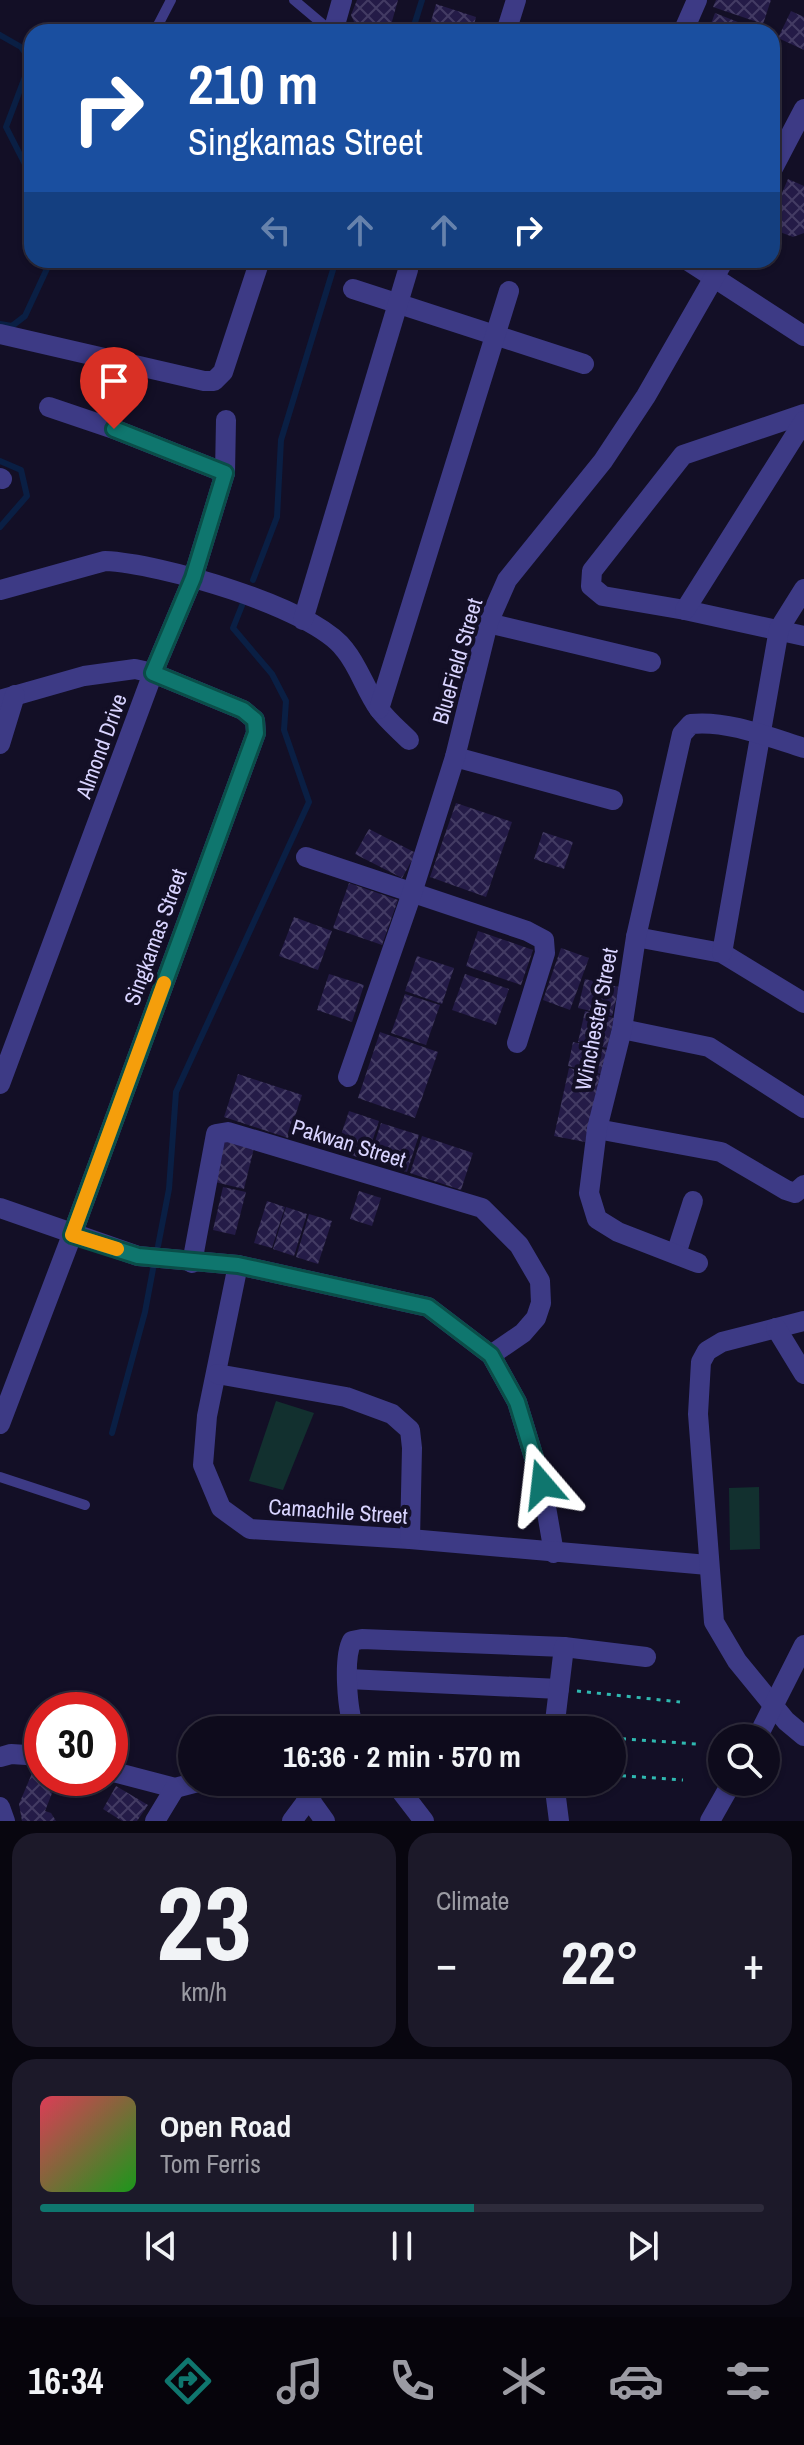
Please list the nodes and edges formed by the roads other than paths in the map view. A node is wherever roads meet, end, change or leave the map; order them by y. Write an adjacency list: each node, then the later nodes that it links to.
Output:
1 (171, 0): 6 (lane)
2 (294, 0): 7 (lane)
3 (342, 0): 8 (street)
4 (516, 0): 9 (street)
5 (697, 0): 10 (street)
6 (159, 24)
7 (322, 24)
8 (334, 24)
9 (508, 24)
10 (686, 24)
11 (804, 109): 12 (street)
12 (780, 155)
13 (257, 268): 21 (street)
14 (698, 268): 17 (street)
15 (720, 268): 17 (street, BlueField Street)
16 (408, 270): 20 (street)
17 (714, 279): 23 (street); 35 (street, BlueField Street)
18 (353, 289): 20 (street)
19 (509, 291): 22 (street)
20 (397, 303): 22 (street); 34 (street)
21 (0, 334)
22 (495, 335): 24 (street); 41 (street)
23 (804, 336)
24 (584, 364)
25 (49, 407): 29 (street)
26 (804, 414): 33 (street)
27 (226, 420): 29 (street, Almond Drive)
28 (804, 421): 33 (street)
29 (225, 473): 30 (street, Almond Drive)
30 (193, 578): 32 (street); 34 (street); 39 (street, Almond Drive)
31 (804, 589): 36 (street)
32 (0, 590)
33 (685, 610): 36 (street)
34 (303, 620): 41 (street)
35 (488, 623): 38 (street); 46 (street, BlueField Street)
36 (779, 629): 37 (street); 42 (street)
37 (804, 636)
38 (651, 662)
39 (153, 673): 40 (street, Singkamas Street); 56 (street, Almond Drive); 62 (street, Singkamas Street)
40 (8, 698): 44 (street)
41 (379, 709): 43 (street)
42 (759, 734): 45 (street); 50 (street, Winchester Street); 51 (street)
43 (409, 740)
44 (0, 744)
45 (804, 748)
46 (455, 757): 47 (street); 49 (street, BlueField Street)
47 (613, 800)
48 (306, 857): 49 (street)
49 (412, 893): 54 (street); 55 (street, BlueField Street)
50 (636, 937): 51 (street); 53 (street, Winchester Street)
51 (722, 953): 52 (street)
52 (804, 1003)
53 (622, 1029): 57 (street); 58 (street, Winchester Street)
54 (517, 1043)
55 (348, 1077)
56 (0, 1084)
57 (804, 1108)
58 (597, 1129): 59 (street); 63 (street, Winchester Street)
59 (804, 1185)
60 (693, 1201): 63 (street)
61 (0, 1208): 62 (street)
62 (72, 1235): 64 (street); 72 (street, Singkamas Street)
63 (676, 1254): 65 (street, Winchester Street)
64 (192, 1263): 66 (street); 69 (street, Pakwan Street)
65 (698, 1263)
66 (238, 1265): 69 (street); 70 (street, Camachile Street)
67 (804, 1321): 68 (street)
68 (776, 1328): 71 (street); 77 (street)
69 (491, 1355): 76 (street)
70 (217, 1374): 75 (street); 75 (street, Camachile Street)
71 (804, 1374)
72 (0, 1424)
73 (0, 1477): 74 (lane)
74 (85, 1505)
75 (410, 1539): 76 (street, Camachile Street)
76 (554, 1553): 77 (street, Camachile Street)
77 (708, 1565): 83 (street)
78 (804, 1645): 83 (street)
79 (564, 1647): 80 (street); 81 (street); 82 (street)
80 (646, 1657)
81 (348, 1679): 82 (street); 84 (street)
82 (559, 1689): 85 (street)
83 (774, 1707): 86 (street); 87 (street)
84 (353, 1716)
85 (556, 1716)
86 (765, 1724)
87 (804, 1736)
88 (24, 1755): 89 (street)
89 (0, 1757)
90 (128, 1776): 92 (street)
91 (178, 1787): 92 (street)
92 (175, 1788): 100 (street)
93 (300, 1796): 101 (street)
94 (306, 1796): 102 (street)
95 (405, 1796): 103 (street)
96 (556, 1796): 104 (street)
97 (724, 1796): 105 (street)
98 (0, 1807): 99 (street)
99 (5, 1821)
100 (155, 1821)
101 (292, 1821)
102 (325, 1821)
103 (424, 1821)
104 (559, 1821)
105 (710, 1821)

